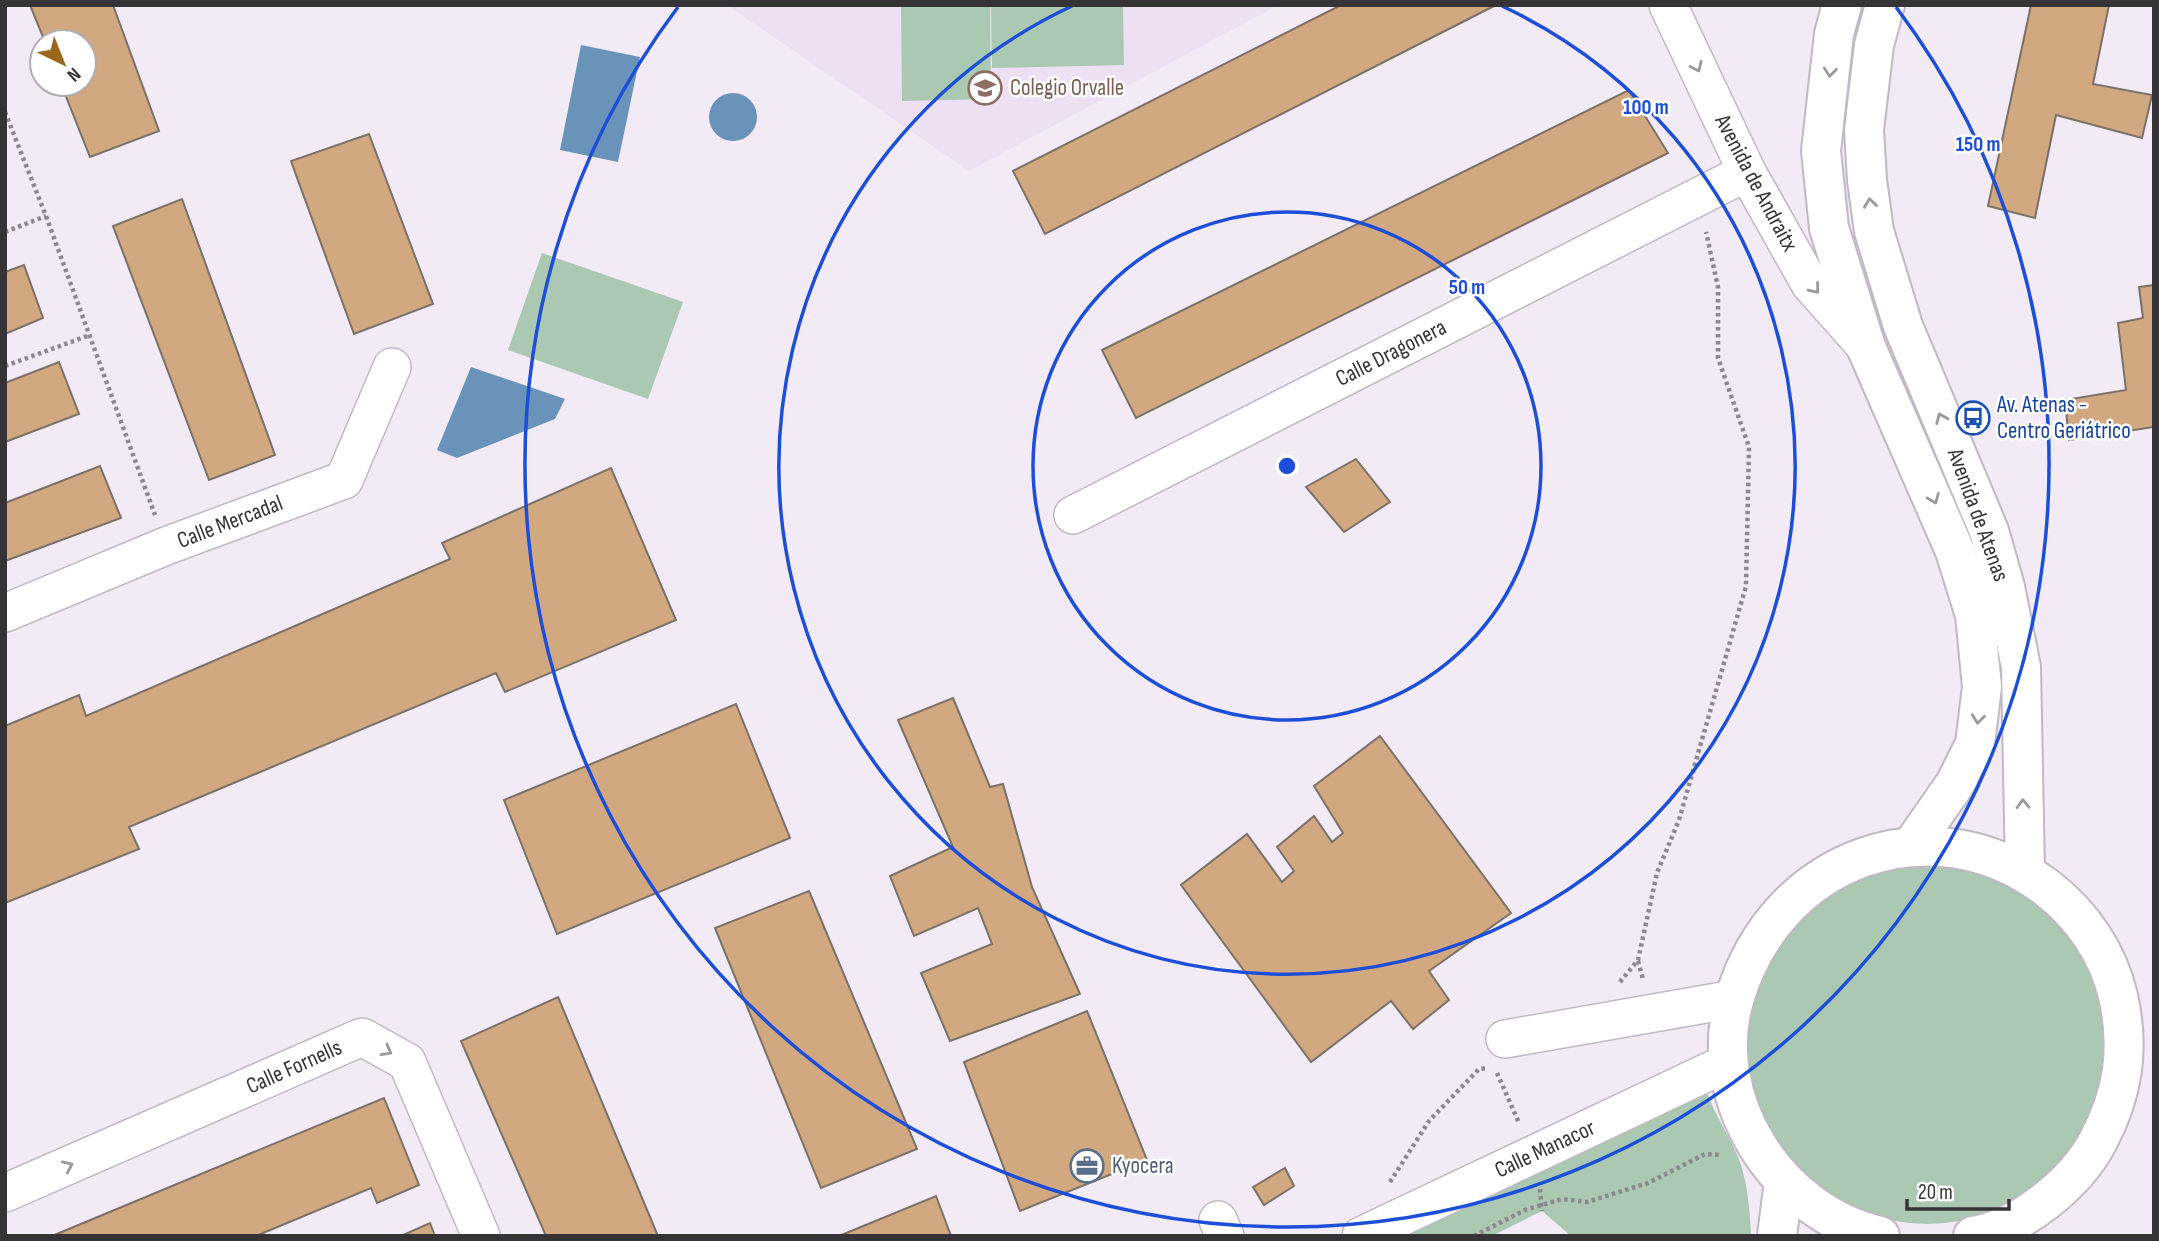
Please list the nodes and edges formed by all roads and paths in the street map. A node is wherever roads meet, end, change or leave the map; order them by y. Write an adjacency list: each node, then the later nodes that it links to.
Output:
1 (1668, 5): 5 (street, Avenida de Andraitx, one-way to 5)
2 (1842, 5): 10 (main road, Avenida de Atenas, one-way to 10)
3 (1885, 5): 17 (main road, Avenida de Atenas, one-way to 3)
4 (5, 112): 6 (path)
5 (1746, 172): 10 (street, Avenida de Andraitx, one-way to 10); 13 (street, Calle Dragonera)
6 (46, 216): 8 (path); 9 (path)
7 (1703, 222): 18 (path)
8 (5, 232)
9 (90, 335): 11 (path); 14 (path)
10 (1866, 346): 16 (main road, Avenida de Atenas, one-way to 16)
11 (5, 366)
12 (392, 367): 14 (street, Calle Mercadal)
13 (1073, 515)
14 (166, 546): 15 (street, Calle Mercadal)
15 (5, 613)
16 (1911, 847): 17 (main road); 19 (main road)
17 (2025, 872): 31 (main road)
18 (1613, 991)
19 (1734, 999): 20 (street); 21 (main road)
20 (1505, 1039)
21 (1730, 1062): 24 (main road); 26 (street, Calle Manacor)
22 (1524, 1133): 26 (path)
23 (1730, 1161): 28 (path)
24 (1784, 1181): 29 (main road); 30 (main road)
25 (5, 1193): 27 (street, Calle Fornells, one-way to 27)
26 (1373, 1230)
27 (481, 1236)
28 (1474, 1236)
29 (1777, 1236)
30 (1880, 1236)
31 (1973, 1236)

